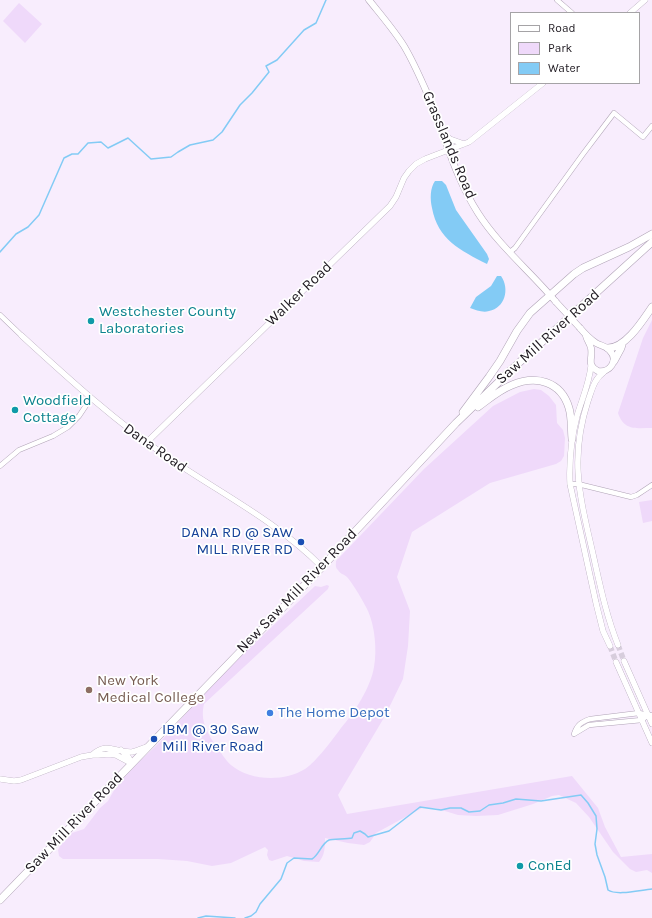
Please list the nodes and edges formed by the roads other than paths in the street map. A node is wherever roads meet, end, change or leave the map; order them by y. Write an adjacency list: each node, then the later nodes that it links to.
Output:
1 (369, 0): 8 (main road, Grasslands Road)
2 (557, 0): 4 (street)
3 (645, 0): 5 (street)
4 (571, 12)
5 (631, 12)
6 (542, 84): 9 (street, Walker Road)
7 (652, 126): 13 (street)
8 (442, 133): 9 (street); 10 (main road, Grasslands Road)
9 (464, 144): 10 (street, Walker Road)
10 (449, 151): 13 (main road, Grasslands Road); 28 (street, Walker Road)
11 (652, 234): 14 (main road)
12 (652, 242): 26 (main road, Saw Mill River Road)
13 (510, 252): 14 (main road, Grasslands Road)
14 (550, 295): 18 (main road, Grasslands Road, bridge); 26 (main road)
15 (652, 307): 19 (main road)
16 (0, 315): 17 (street, Dana Road)
17 (22, 336): 25 (street, Dana Road)
18 (586, 336): 20 (main road); 21 (main road)
19 (622, 345): 20 (main road); 22 (main road)
20 (605, 347): 21 (main road); 22 (main road)
21 (591, 354): 23 (main road)
22 (614, 361): 24 (main road)
23 (591, 366): 24 (main road); 27 (street)
24 (604, 372): 31 (street)
25 (91, 398): 28 (street, Dana Road); 29 (street)
26 (446, 434): 27 (main road); 33 (main road, New Saw Mill River Road)
27 (572, 439): 30 (street)
28 (147, 442): 33 (street, Dana Road)
29 (0, 466)
30 (570, 484): 31 (street); 35 (street)
31 (578, 484): 32 (street); 34 (street)
32 (652, 485)
33 (322, 567): 43 (main road, New Saw Mill River Road)
34 (618, 645)
35 (610, 646)
36 (624, 661): 39 (street)
37 (616, 662): 38 (street)
38 (639, 713): 39 (street); 40 (street); 40 (street)
39 (650, 715): 40 (street); 41 (street)
40 (642, 720): 42 (street)
41 (652, 724)
42 (652, 743)
43 (147, 747): 44 (street); 46 (main road, Saw Mill River Road)
44 (121, 750): 45 (street); 46 (street)
45 (92, 755): 46 (street); 47 (street)
46 (131, 763): 48 (main road, Saw Mill River Road)
47 (0, 779)
48 (0, 900)

